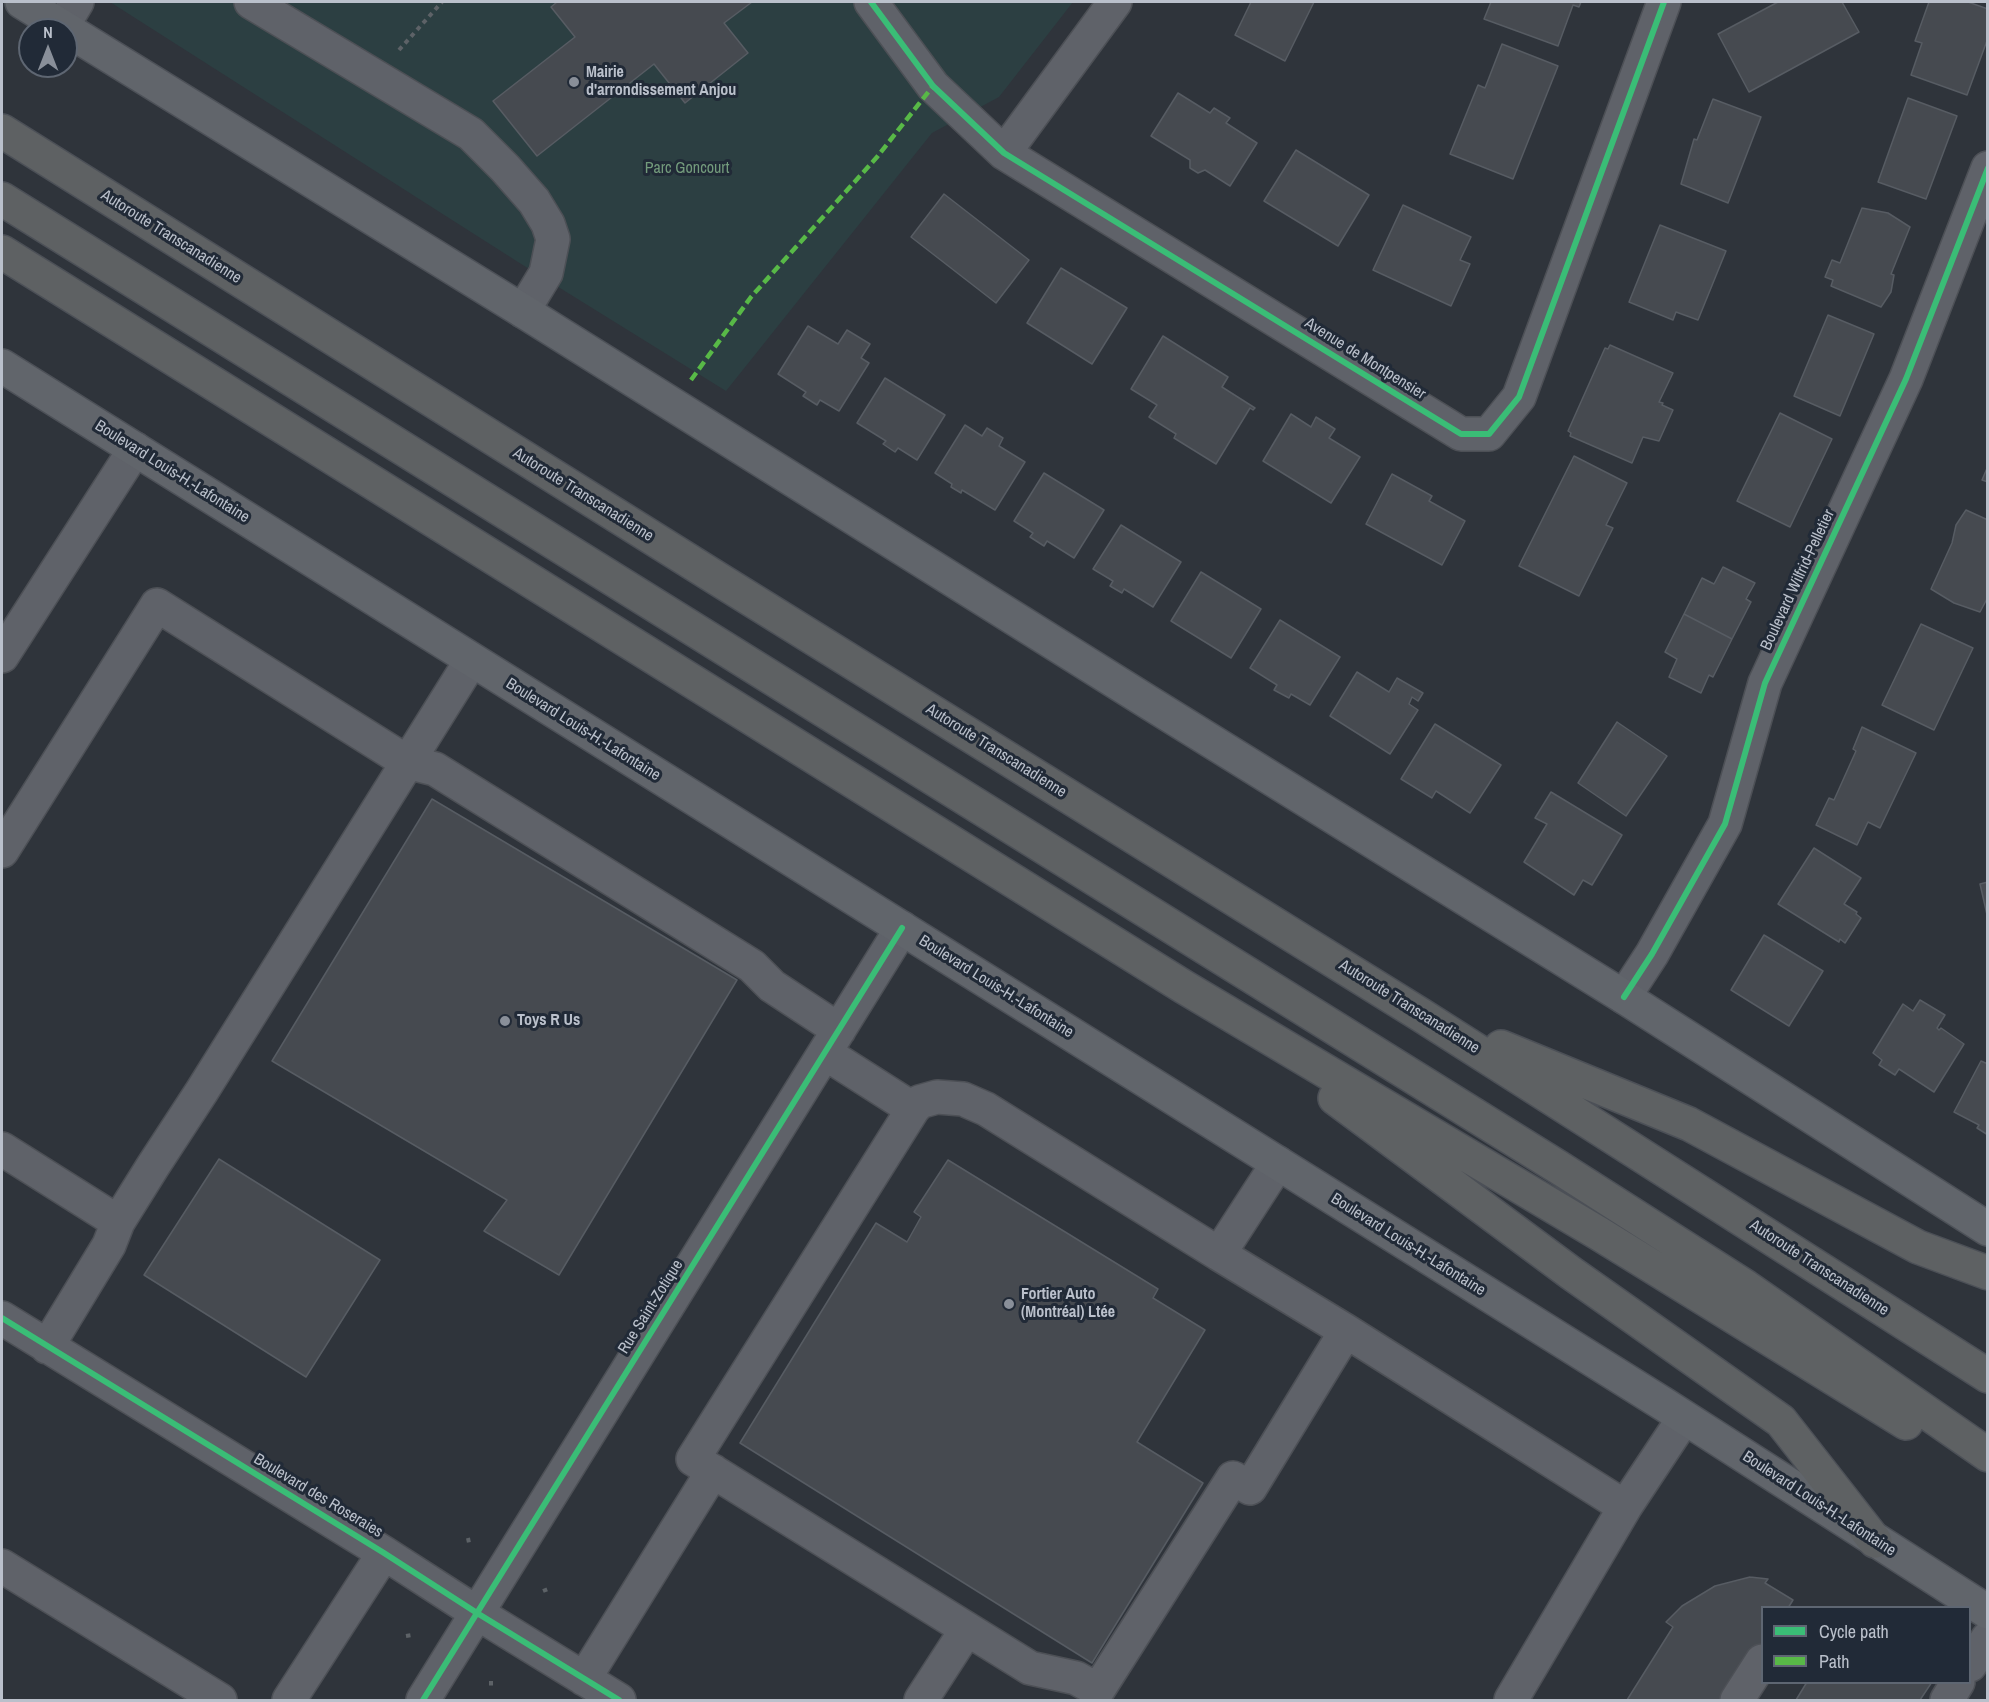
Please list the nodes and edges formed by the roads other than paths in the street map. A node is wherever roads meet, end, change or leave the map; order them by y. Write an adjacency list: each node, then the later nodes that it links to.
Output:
1 (21, 2): 6 (main road)
2 (251, 2): 12 (street)
3 (871, 2): 8 (street, Avenue de Montpensier)
4 (1115, 2): 8 (street)
5 (1664, 2): 8 (street, Avenue de Montpensier)
6 (70, 14): 12 (main road)
7 (2, 131): 22 (highway, Autoroute Transcanadienne)
8 (1004, 153)
9 (1988, 168): 21 (street, Boulevard Wilfrid-Pelletier)
10 (2, 199): 36 (highway)
11 (2, 252): 20 (highway)
12 (524, 311): 21 (main road)
13 (2, 366): 14 (main road, Boulevard Louis-H.-Lafontaine)
14 (135, 449): 15 (street); 16 (main road, Boulevard Louis-H.-Lafontaine)
15 (2, 656)
16 (471, 661): 17 (street); 19 (main road, Boulevard Louis-H.-Lafontaine)
17 (407, 762): 18 (street); 23 (street); 27 (street)
18 (2, 851)
19 (902, 928): 23 (street, Rue Saint-Zotique); 26 (main road, Boulevard Louis-H.-Lafontaine)
20 (1184, 987): 38 (highway); 40 (highway)
21 (1624, 997): 28 (main road)
22 (1421, 1015): 30 (highway); 34 (highway, Autoroute Transcanadienne)
23 (832, 1041): 24 (street); 44 (street, Rue Saint-Zotique)
24 (913, 1109): 29 (street); 37 (street)
25 (2, 1149): 27 (street)
26 (1278, 1163): 29 (street); 35 (main road, Boulevard Louis-H.-Lafontaine)
27 (118, 1222): 33 (street)
28 (1988, 1229)
29 (1219, 1254): 32 (street)
30 (1988, 1273)
31 (2, 1318): 33 (street, Boulevard des Roseraies)
32 (1346, 1331): 39 (street); 45 (street)
33 (47, 1347): 41 (street, Boulevard des Roseraies)
34 (1988, 1376)
35 (1684, 1418): 39 (street); 40 (main road, Boulevard Louis-H.-Lafontaine)
36 (1988, 1455)
37 (713, 1471): 45 (street); 49 (street)
38 (1988, 1473)
39 (1625, 1507): 56 (street)
40 (1875, 1541): 43 (main road, Boulevard Louis-H.-Lafontaine)
41 (384, 1553): 44 (street, Boulevard des Roseraies); 52 (street)
42 (2, 1566): 51 (street)
43 (1988, 1612)
44 (477, 1613): 49 (street, Boulevard des Roseraies); 53 (street, Rue Saint-Zotique)
45 (967, 1629): 55 (street)
46 (1988, 1638): 48 (street)
47 (1761, 1662): 57 (street)
48 (1971, 1664)
49 (584, 1679): 54 (street, Boulevard des Roseraies)
50 (1957, 1684): 58 (street)
51 (220, 1701)
52 (289, 1701)
53 (423, 1701)
54 (619, 1701)
55 (921, 1701)
56 (1511, 1701)
57 (1737, 1701)
58 (1947, 1701)

